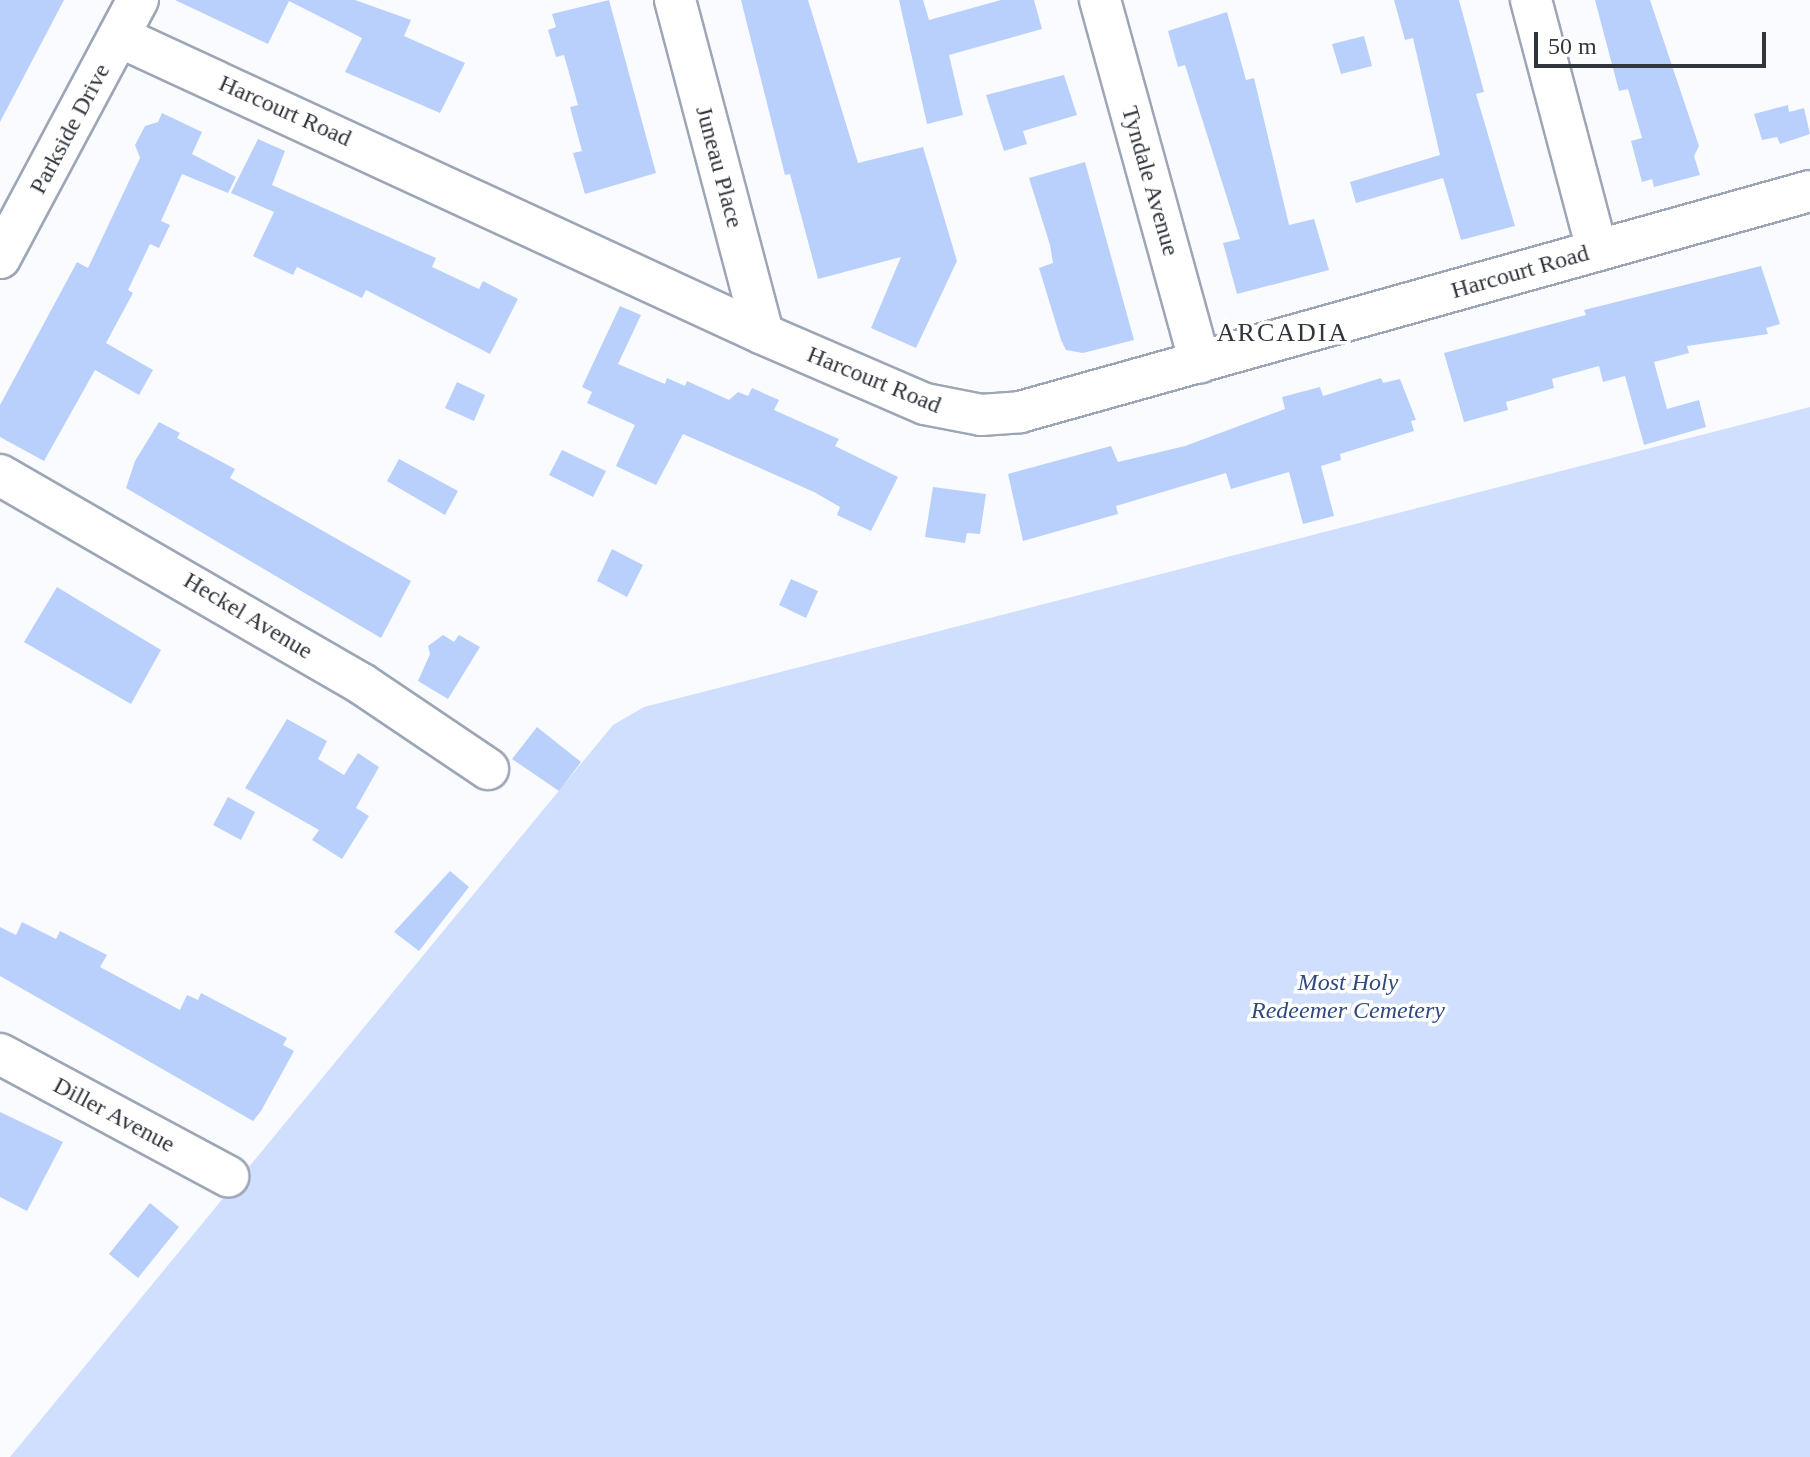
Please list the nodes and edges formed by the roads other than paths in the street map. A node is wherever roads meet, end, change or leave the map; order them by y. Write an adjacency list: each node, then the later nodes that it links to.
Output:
1 (138, 0): 5 (street, Parkside Drive)
2 (675, 0): 9 (street, Juneau Place)
3 (1100, 0): 10 (street, Tyndale Avenue)
4 (1531, 0): 7 (street)
5 (120, 37): 8 (street, Parkside Drive); 9 (street, Harcourt Road)
6 (1810, 191): 7 (street, Harcourt Road)
7 (1597, 250): 10 (street, Harcourt Road)
8 (0, 258)
9 (763, 334): 10 (street, Harcourt Road)
10 (1200, 362)
11 (0, 475): 12 (street, Heckel Avenue)
12 (488, 769)
13 (0, 1054): 14 (street, Diller Avenue)
14 (228, 1176)

